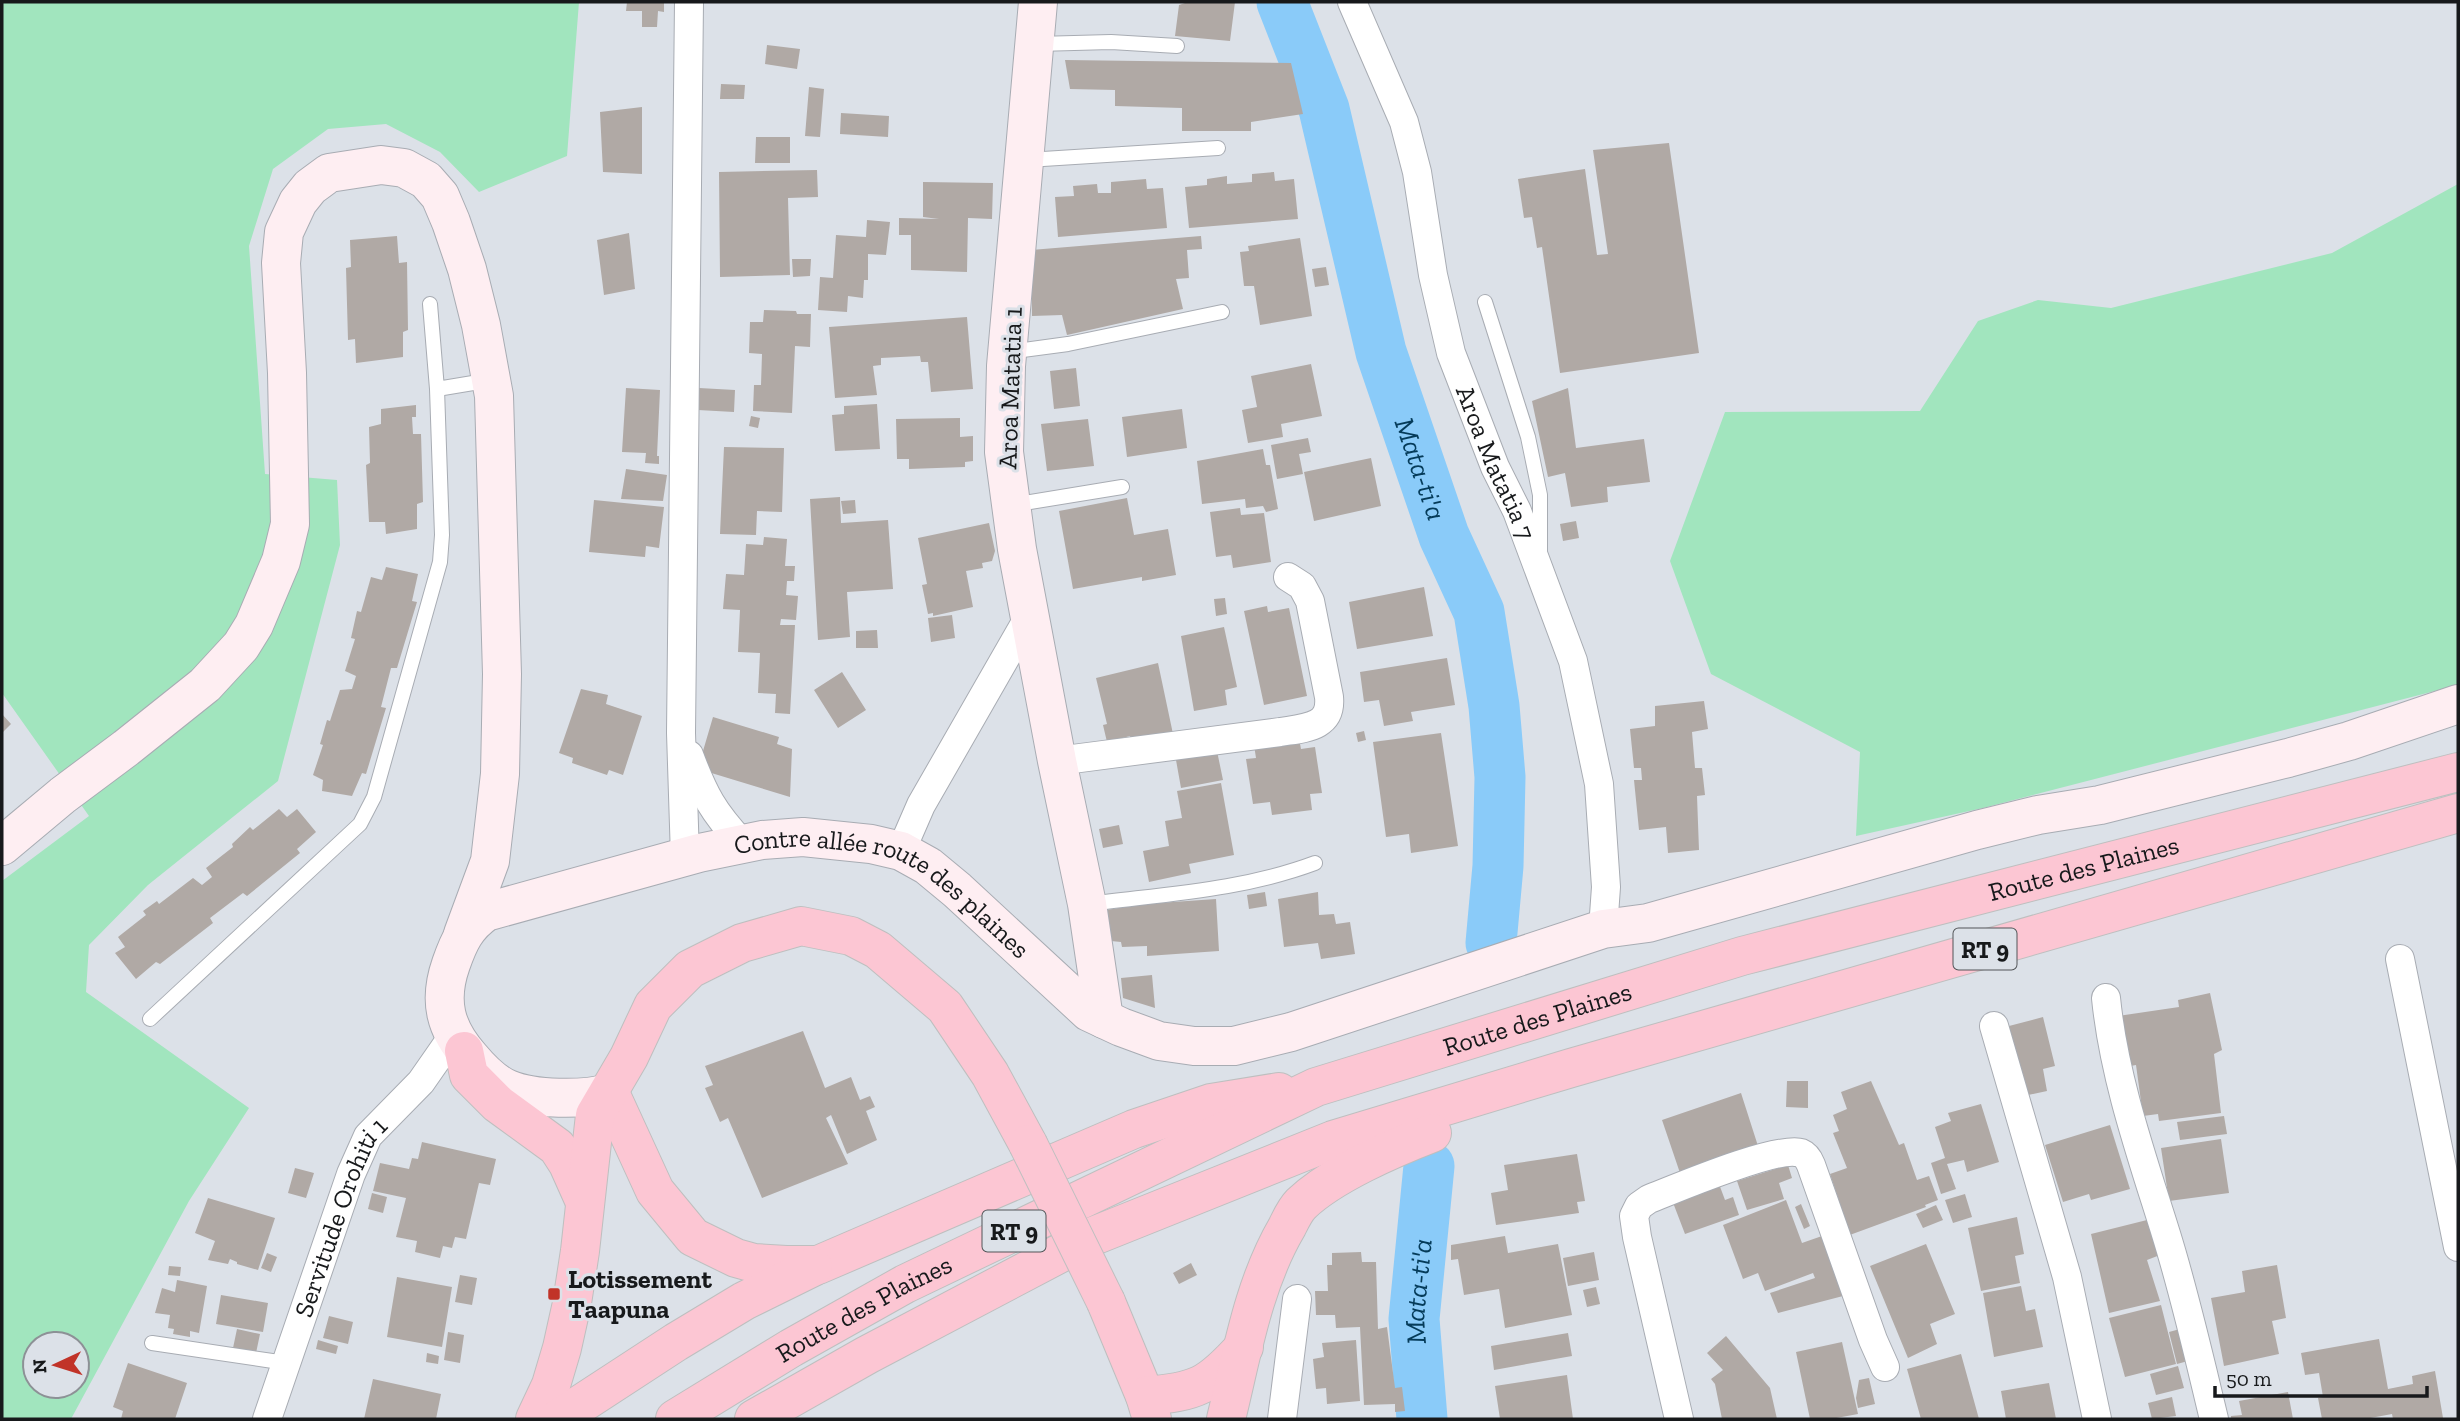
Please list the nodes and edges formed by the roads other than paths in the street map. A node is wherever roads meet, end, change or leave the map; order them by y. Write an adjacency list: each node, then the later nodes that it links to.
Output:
1 (689, 2): 20 (street)
2 (1038, 2): 4 (main road, Aroa Matatia 1)
3 (1352, 2): 16 (street, Aroa Matatia 7)
4 (1035, 44): 5 (lane); 7 (main road, Aroa Matatia 1)
5 (1177, 46)
6 (1218, 148): 7 (lane)
7 (1026, 160): 11 (main road, Aroa Matatia 1)
8 (1485, 302): 16 (lane)
9 (430, 304): 13 (lane)
10 (1222, 312): 11 (lane)
11 (1008, 352): 15 (main road, Aroa Matatia 1)
12 (492, 380): 13 (lane); 25 (main road); 31 (main road)
13 (437, 388): 34 (lane)
14 (1122, 487): 15 (lane)
15 (1010, 505): 18 (main road, Aroa Matatia 1)
16 (1536, 564): 30 (street, Aroa Matatia 7)
17 (1288, 577): 21 (street)
18 (1030, 615): 21 (main road, Aroa Matatia 1); 26 (street)
19 (2458, 704): 30 (main road)
20 (681, 733): 24 (street); 27 (street)
21 (1057, 761): 29 (main road, Aroa Matatia 1)
22 (2458, 772): 38 (highway, Route des Plaines / RT 9)
23 (2458, 813): 40 (highway, Route des Plaines / RT 9)
24 (742, 843): 26 (main road, Contre allée route des plaines); 27 (main road, Contre allée route des plaines)
25 (2, 846)
26 (901, 851): 35 (main road, Contre allée route des plaines)
27 (685, 857): 31 (main road, Contre allée route des plaines)
28 (1315, 863): 29 (lane)
29 (1087, 904): 35 (main road, Aroa Matatia 1)
30 (1603, 929): 35 (main road, Contre allée route des plaines)
31 (463, 934): 37 (main road, Contre allée route des plaines)
32 (2400, 959): 42 (street)
33 (2106, 998): 59 (street)
34 (150, 1019)
35 (1104, 1019)
36 (1994, 1026): 58 (street)
37 (458, 1043): 39 (main road, Contre allée route des plaines); 41 (highway); 47 (street, Servitude Orohiti 1)
38 (1316, 1087): 43 (highway); 53 (highway, Route des Plaines / RT 9)
39 (610, 1093): 41 (highway); 43 (highway); 49 (highway, bridge)
40 (1394, 1135): 46 (highway); 54 (highway, Route des Plaines / RT 9)
41 (585, 1202): 51 (highway)
42 (2458, 1247)
43 (818, 1265): 52 (highway)
44 (1297, 1299): 56 (street)
45 (152, 1343): 47 (lane)
46 (1244, 1347): 49 (highway); 55 (highway)
47 (286, 1363): 50 (street, Servitude Orohiti 1)
48 (1885, 1367): 57 (street)
49 (1149, 1408)
50 (267, 1419)
51 (535, 1419)
52 (558, 1419)
53 (676, 1419)
54 (754, 1419)
55 (1226, 1419)
56 (1282, 1419)
57 (1679, 1419)
58 (2097, 1419)
59 (2214, 1419)

